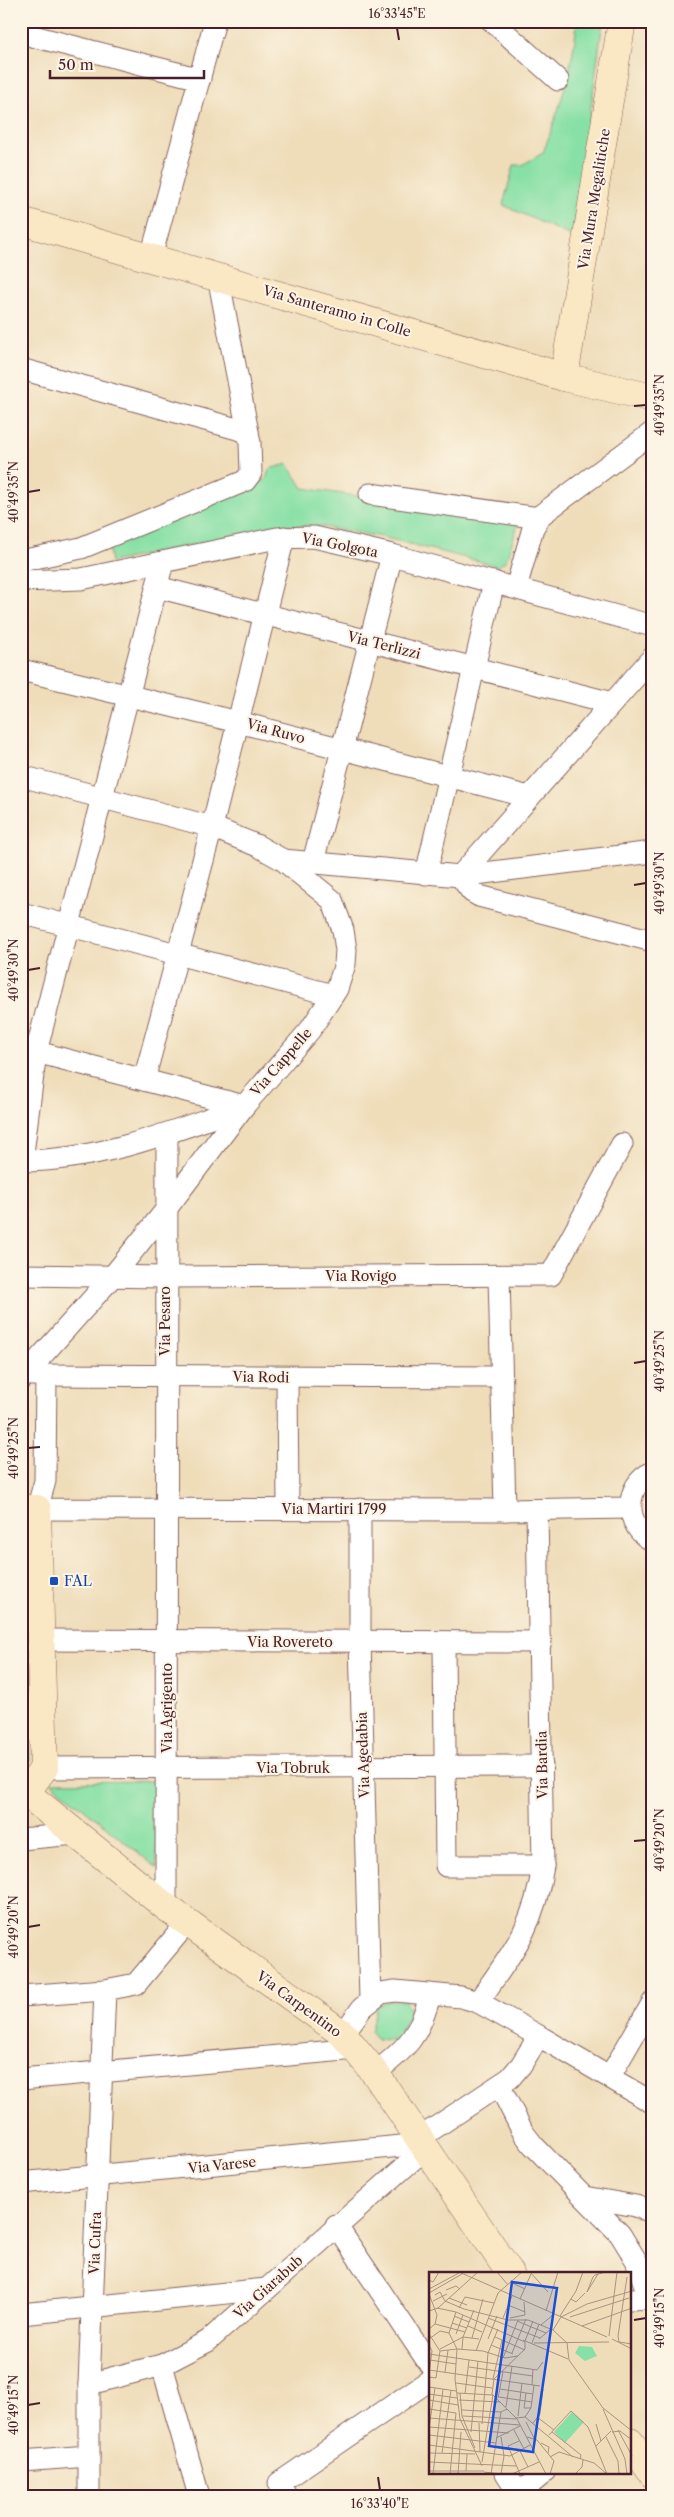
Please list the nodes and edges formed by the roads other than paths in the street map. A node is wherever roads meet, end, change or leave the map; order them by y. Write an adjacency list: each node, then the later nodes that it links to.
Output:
1 (216, 21): 5 (street)
2 (492, 21): 6 (street)
3 (622, 21): 11 (street, Via Mura Megalitiche)
4 (21, 32): 5 (street)
5 (200, 79): 8 (street)
6 (558, 80)
7 (21, 221): 8 (street, Via Santeramo in Colle)
8 (151, 257): 9 (street, Via Santeramo in Colle)
9 (218, 276): 11 (street, Via Santeramo in Colle); 13 (street)
10 (21, 368): 13 (street)
11 (564, 377): 12 (street, Via Santeramo in Colle)
12 (653, 398)
13 (248, 432): 19 (street)
14 (653, 432): 16 (street)
15 (370, 494): 16 (street)
16 (539, 518): 24 (street)
17 (284, 537): 18 (street, Via Golgota); 20 (street, Via Golgota); 25 (street)
18 (392, 555): 22 (street, Via Golgota); 27 (street)
19 (21, 561)
20 (163, 562): 21 (street, Via Golgota); 23 (street)
21 (21, 581)
22 (494, 582): 24 (street, Via Golgota); 29 (street)
23 (157, 587): 25 (street, Via Terlizzi); 31 (street)
24 (516, 588): 26 (street, Via Golgota)
25 (264, 615): 27 (street, Via Terlizzi); 33 (street)
26 (653, 626)
27 (370, 641): 29 (street, Via Terlizzi); 34 (street)
28 (653, 657): 32 (street)
29 (474, 668): 32 (street, Via Terlizzi); 36 (street)
30 (21, 670): 31 (street, Via Ruvo)
31 (129, 694): 33 (street, Via Ruvo); 37 (street)
32 (612, 703): 38 (street)
33 (238, 722): 34 (street, Via Ruvo); 39 (street)
34 (342, 749): 36 (street, Via Ruvo); 41 (street)
35 (21, 776): 37 (street)
36 (449, 776): 38 (street, Via Ruvo); 42 (street)
37 (103, 797): 39 (street); 45 (street)
38 (529, 797): 43 (street)
39 (212, 827): 41 (street); 47 (street)
40 (653, 852): 43 (street)
41 (298, 865): 42 (street); 48 (street, Via Cappelle)
42 (426, 874): 43 (street)
43 (460, 876): 46 (street)
44 (21, 913): 45 (street)
45 (70, 925): 47 (street); 49 (street)
46 (653, 941)
47 (178, 954): 48 (street); 50 (street)
48 (333, 995): 51 (street, Via Cappelle)
49 (29, 1050): 50 (street); 54 (street)
50 (144, 1080): 51 (street)
51 (244, 1106): 52 (street, Via Cappelle); 55 (street)
52 (166, 1134): 54 (street, Via Cappelle); 55 (street, Via Pesaro)
53 (622, 1144): 57 (street, Via Rovigo)
54 (22, 1161)
55 (166, 1210): 58 (street); 59 (street, Via Pesaro)
56 (21, 1275): 58 (street, Via Rovigo)
57 (499, 1276): 59 (street, Via Rovigo); 63 (street)
58 (112, 1277): 59 (street, Via Rovigo); 60 (street)
59 (165, 1277): 61 (street, Via Pesaro)
60 (28, 1376): 61 (street, Via Rodi); 67 (street)
61 (165, 1376): 62 (street, Via Rodi); 65 (street, Via Pesaro)
62 (287, 1377): 63 (street, Via Rodi); 68 (street)
63 (501, 1377): 70 (street)
64 (653, 1472): 66 (street)
65 (164, 1508): 67 (street, Via Martiri 1799); 68 (street, Via Martiri 1799); 74 (street, Via Agrigento)
66 (630, 1508): 71 (street, Via Martiri 1799); 72 (street)
67 (29, 1509): 73 (street)
68 (288, 1509): 69 (street, Via Martiri 1799)
69 (360, 1509): 70 (street, Via Martiri 1799); 75 (street, Via Agedabia)
70 (505, 1510): 71 (street, Via Martiri 1799)
71 (537, 1510): 77 (street, Via Bardia)
72 (653, 1541)
73 (39, 1640): 74 (street, Via Rovereto); 81 (street)
74 (166, 1641): 75 (street, Via Rovereto); 79 (street, Via Agrigento)
75 (360, 1642): 76 (street, Via Rovereto); 82 (street, Via Agedabia)
76 (444, 1642): 77 (street, Via Rovereto); 80 (street)
77 (541, 1642): 78 (street, Via Bardia)
78 (542, 1766): 80 (street, Via Tobruk); 86 (street, Via Bardia)
79 (167, 1767): 81 (street, Via Tobruk); 82 (street, Via Tobruk); 87 (street, Via Agrigento)
80 (445, 1767): 82 (street, Via Tobruk); 86 (street)
81 (44, 1768): 83 (street)
82 (363, 1768): 91 (street, Via Agedabia)
83 (24, 1790): 84 (street, Via Carpentino)
84 (75, 1834): 85 (street); 87 (street, Via Carpentino)
85 (21, 1839)
86 (543, 1866): 92 (street, Via Bardia)
87 (176, 1915): 88 (street); 95 (street, Via Carpentino)
88 (105, 1990): 90 (street); 96 (street, Via Cufra)
89 (430, 1995): 91 (street); 92 (street); 97 (street)
90 (21, 1996)
91 (370, 2000): 95 (street)
92 (478, 2002): 94 (street)
93 (653, 2002): 98 (street)
94 (539, 2036): 98 (street); 100 (street, Via Varese)
95 (349, 2041): 96 (street); 97 (street, Via Carpentino)
96 (102, 2072): 99 (street); 103 (street, Via Cufra)
97 (375, 2074): 102 (street, Via Carpentino)
98 (610, 2076): 101 (street)
99 (21, 2079)
100 (500, 2087): 102 (street, Via Varese); 105 (street)
101 (653, 2103)
102 (422, 2144): 103 (street, Via Varese); 107 (street, Via Giarabub); 108 (street, Via Carpentino)
103 (97, 2177): 104 (street, Via Varese); 111 (street, Via Cufra)
104 (21, 2183)
105 (584, 2197): 106 (street); 110 (street)
106 (653, 2213)
107 (336, 2225): 109 (street, Via Giarabub); 114 (street)
108 (509, 2272)
109 (266, 2289): 111 (street); 113 (street, Via Giarabub)
110 (644, 2298)
111 (92, 2308): 112 (street); 116 (street, Via Cufra)
112 (21, 2314)
113 (162, 2364): 116 (street, Via Giarabub); 126 (street)
114 (429, 2364)
115 (429, 2381): 123 (street)
116 (89, 2384): 118 (street, Via Cufra)
117 (632, 2445): 122 (street)
118 (89, 2456): 119 (street); 125 (street, Via Cufra)
119 (21, 2462)
120 (507, 2474): 124 (street)
121 (543, 2474): 124 (street)
122 (653, 2474)
123 (282, 2489)
124 (518, 2494)
125 (89, 2496)
126 (199, 2496)

